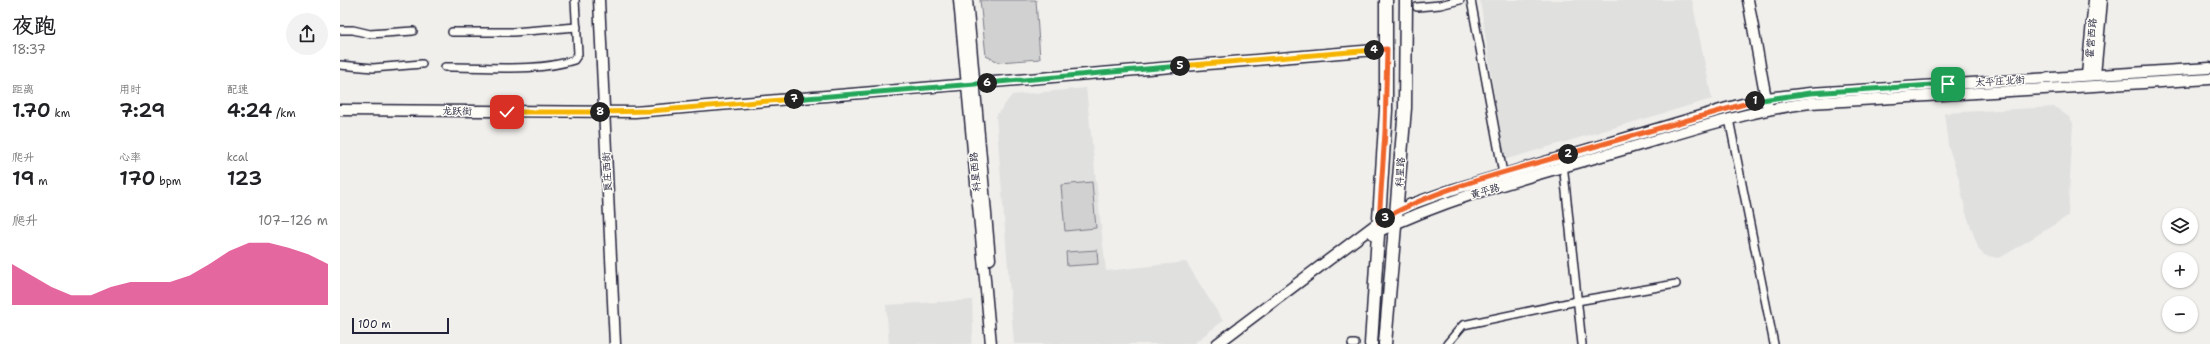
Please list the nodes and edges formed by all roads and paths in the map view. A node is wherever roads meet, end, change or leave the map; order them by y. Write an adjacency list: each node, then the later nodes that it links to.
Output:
1 (575, 0): 13 (street)
2 (598, 0): 28 (street, 良庄西街)
3 (959, 0): 24 (street, 科星西路)
4 (967, 0): 24 (street, 科星西路)
5 (1386, 0): 17 (main road, 科星路)
6 (1406, 0): 34 (main road, 科星路)
7 (1460, 0): 12 (street)
8 (1470, 0): 32 (street)
9 (1748, 0): 25 (street)
10 (2094, 0): 22 (street, 霍营西路)
11 (2102, 0): 22 (street, 霍营西路)
12 (1417, 7)
13 (577, 27): 16 (street); 20 (street)
14 (340, 30): 15 (street)
15 (413, 31)
16 (452, 32)
17 (1387, 49): 24 (street, 龙跃街); 35 (main road, 科星路)
18 (422, 64): 19 (street)
19 (340, 65)
20 (445, 67)
21 (2210, 68): 22 (street, 太平庄北街)
22 (2091, 75): 25 (street, 太平庄北街)
23 (2210, 79): 27 (street, 太平庄北街)
24 (971, 84): 28 (street, 龙跃街); 39 (street, 科星西路); 40 (street, 科星西路)
25 (1766, 98): 27 (street); 30 (street, 黄平路)
26 (340, 110): 28 (street, 龙跃街)
27 (1768, 110): 29 (street, 黄平路)
28 (604, 112): 38 (street, 良庄西街)
29 (1729, 119): 31 (street, 黄平路); 47 (street)
30 (1562, 156): 31 (street); 32 (street, 黄平路)
31 (1564, 167): 33 (street, 黄平路); 37 (street)
32 (1503, 174): 33 (street); 34 (street, 黄平路)
33 (1505, 185): 34 (street, 黄平路)
34 (1397, 217): 35 (street, 黄平路); 44 (main road, 科星路)
35 (1379, 226): 41 (street, 黄平路); 42 (street, 黄平路); 43 (main road, 科星路)
36 (1676, 284): 37 (street)
37 (1577, 301): 45 (street); 46 (street)
38 (615, 344)
39 (991, 344)
40 (997, 344)
41 (1217, 344)
42 (1223, 344)
43 (1371, 344)
44 (1385, 344)
45 (1447, 344)
46 (1582, 344)
47 (1774, 344)

